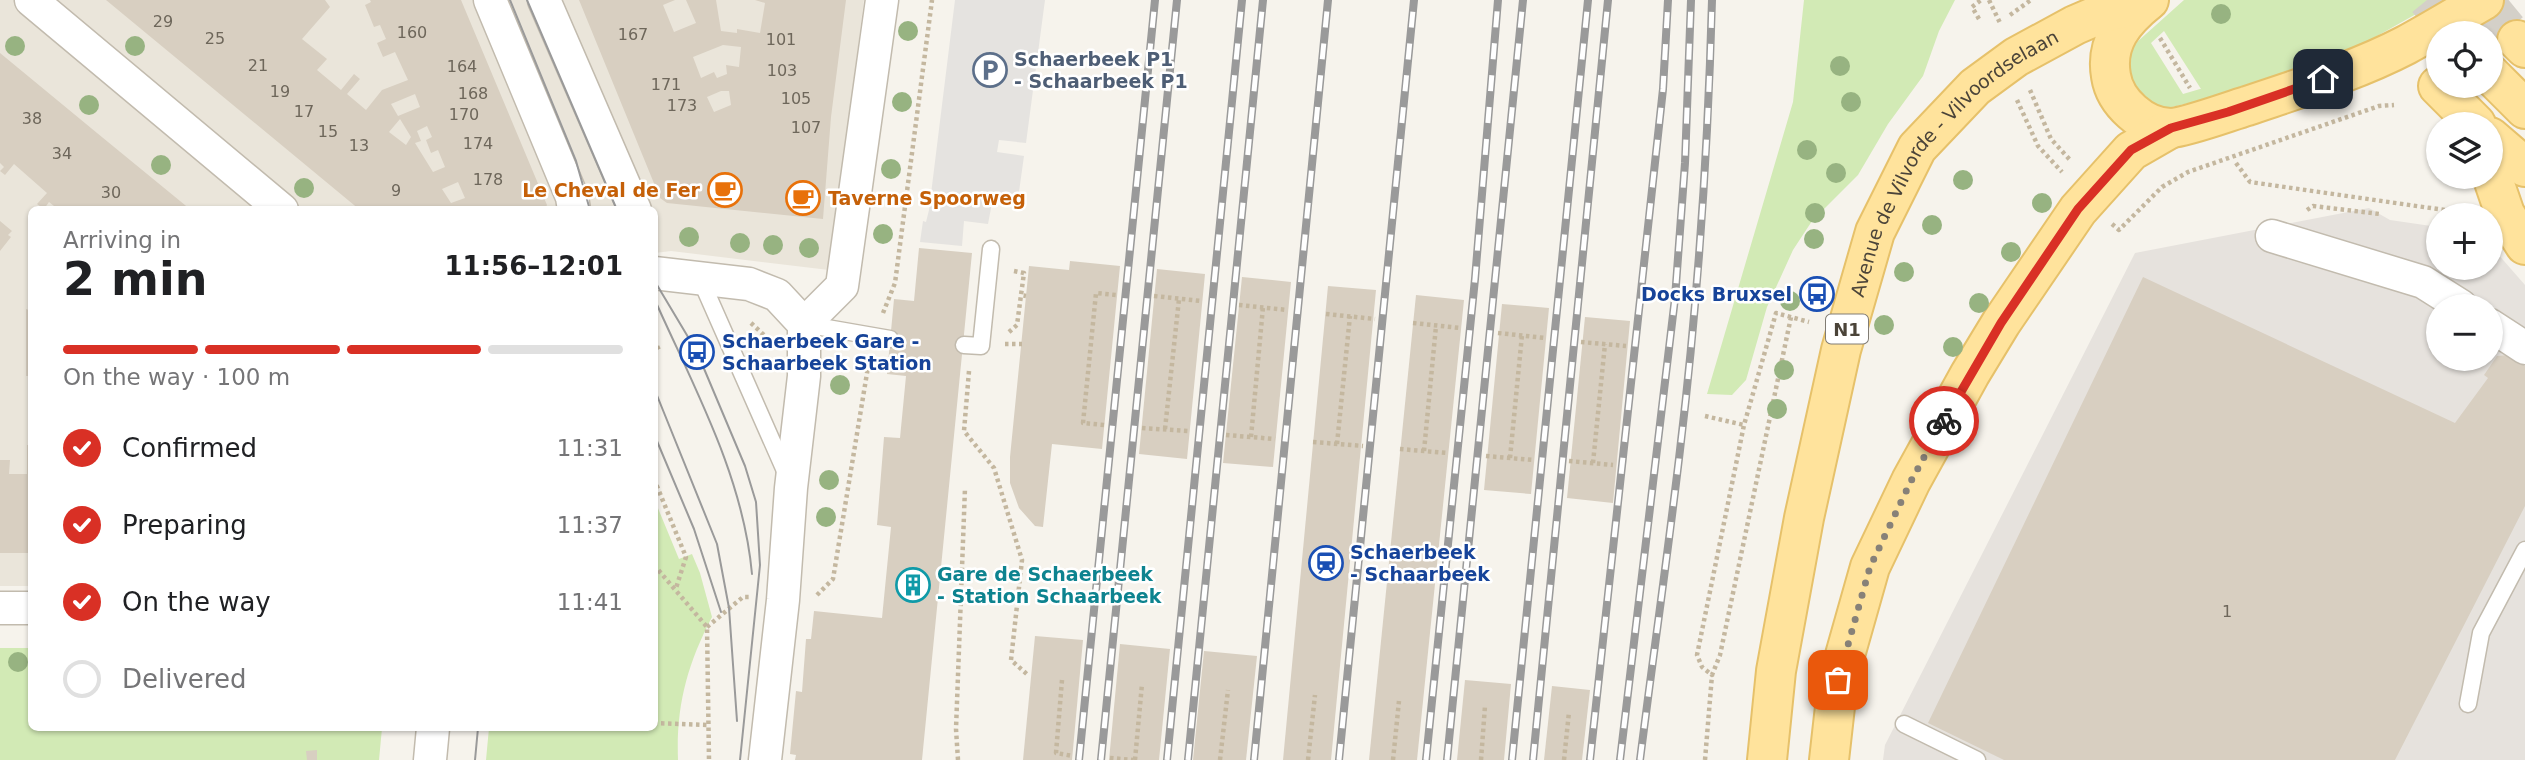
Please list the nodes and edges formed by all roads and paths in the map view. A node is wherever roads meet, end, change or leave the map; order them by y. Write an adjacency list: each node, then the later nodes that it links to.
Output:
1 (31, 0): 29 (street)
2 (490, 0): 30 (street)
3 (544, 0): 31 (street)
4 (882, 0): 55 (street)
5 (932, 0): 62 (path)
6 (1981, 0): 11 (path)
7 (1989, 0): 8 (path)
8 (2031, 0)
9 (2484, 0): 12 (main road)
10 (2151, 13): 16 (path); 22 (main road); 130 (main road, Avenue de Vilvorde - Vilvoordselaan / N1)
11 (1979, 19)
12 (2404, 46): 13 (main road); 22 (main road)
13 (2426, 72)
14 (2503, 87): 20 (main road)
15 (2030, 89): 28 (path)
16 (2192, 92)
17 (2450, 98): 21 (main road)
18 (2017, 99): 26 (path)
19 (2394, 105): 28 (path)
20 (2525, 109)
21 (2464, 112)
22 (2171, 128): 28 (main road)
23 (2503, 148): 25 (main road)
24 (2236, 163): 33 (path)
25 (2525, 167)
26 (2063, 173)
27 (2496, 189): 36 (main road)
28 (2102, 203): 131 (main road)
29 (277, 206)
30 (573, 206)
31 (633, 206)
32 (2313, 206): 34 (path)
33 (2426, 208)
34 (2380, 214)
35 (2272, 236): 40 (street)
36 (2525, 245)
37 (991, 249): 69 (lane)
38 (658, 253): 39 (street)
39 (675, 276): 55 (street); 95 (lane)
40 (2442, 294)
41 (1021, 295): 57 (path)
42 (1116, 295): 75 (path)
43 (1154, 296): 44 (path)
44 (1179, 299): 45 (path); 78 (path)
45 (1201, 301)
46 (1239, 305): 47 (path)
47 (1263, 307): 48 (path); 81 (path)
48 (1287, 310)
49 (1326, 314): 51 (path)
50 (744, 317): 66 (path)
51 (1350, 317): 53 (path); 84 (path)
52 (1791, 317): 56 (path); 76 (path); 103 (path)
53 (1375, 319)
54 (1413, 323): 58 (path)
55 (804, 324): 62 (lane); 95 (street)
56 (1814, 324)
57 (1017, 325)
58 (1436, 326): 59 (path); 87 (path)
59 (1460, 328)
60 (1498, 333): 63 (path)
61 (2503, 334): 72 (street)
62 (873, 335): 65 (lane)
63 (1522, 335): 64 (path); 90 (path)
64 (1545, 338)
65 (890, 339)
66 (771, 341)
67 (1581, 342): 68 (path)
68 (1605, 344): 70 (path); 93 (path)
69 (967, 345): 104 (path)
70 (1626, 346)
71 (658, 348): 73 (path)
72 (2525, 348)
73 (660, 352)
74 (1705, 416): 76 (path)
75 (1104, 425)
76 (1744, 425): 103 (path)
77 (1142, 428): 78 (path)
78 (1165, 429): 79 (path)
79 (1188, 431)
80 (1226, 435): 81 (path)
81 (1251, 437): 82 (path)
82 (1275, 439)
83 (1314, 442): 84 (path)
84 (1337, 444): 85 (path)
85 (1363, 446)
86 (1400, 449): 87 (path)
87 (1424, 451): 88 (path)
88 (1447, 453)
89 (1486, 456): 90 (path)
90 (1510, 458): 91 (path)
91 (1533, 460)
92 (1569, 461): 93 (path)
93 (1593, 463): 94 (path)
94 (1613, 465)
95 (791, 488): 121 (street)
96 (965, 488): 122 (path)
97 (658, 489): 100 (path)
98 (2525, 550): 110 (lane)
99 (658, 569): 100 (path)
100 (676, 589): 115 (path)
101 (0, 608): 102 (street)
102 (28, 608)
103 (1712, 675): 129 (path)
104 (1029, 676)
105 (1062, 680): 117 (path)
106 (1142, 684): 123 (path)
107 (1228, 690): 124 (path)
108 (1315, 695): 125 (path)
109 (1399, 701): 126 (path)
110 (2468, 704)
111 (1485, 706): 127 (path)
112 (1569, 712): 128 (path)
113 (658, 723): 115 (path)
114 (1904, 724): 132 (lane)
115 (709, 725): 120 (path)
116 (433, 731): 119 (street)
117 (1073, 755)
118 (1110, 758): 123 (path)
119 (430, 760)
120 (709, 760)
121 (765, 760)
122 (958, 760)
123 (1134, 760)
124 (1220, 760)
125 (1308, 760)
126 (1393, 760)
127 (1481, 760)
128 (1564, 760)
129 (1705, 760)
130 (1768, 760)
131 (1829, 760)
132 (1977, 760)

